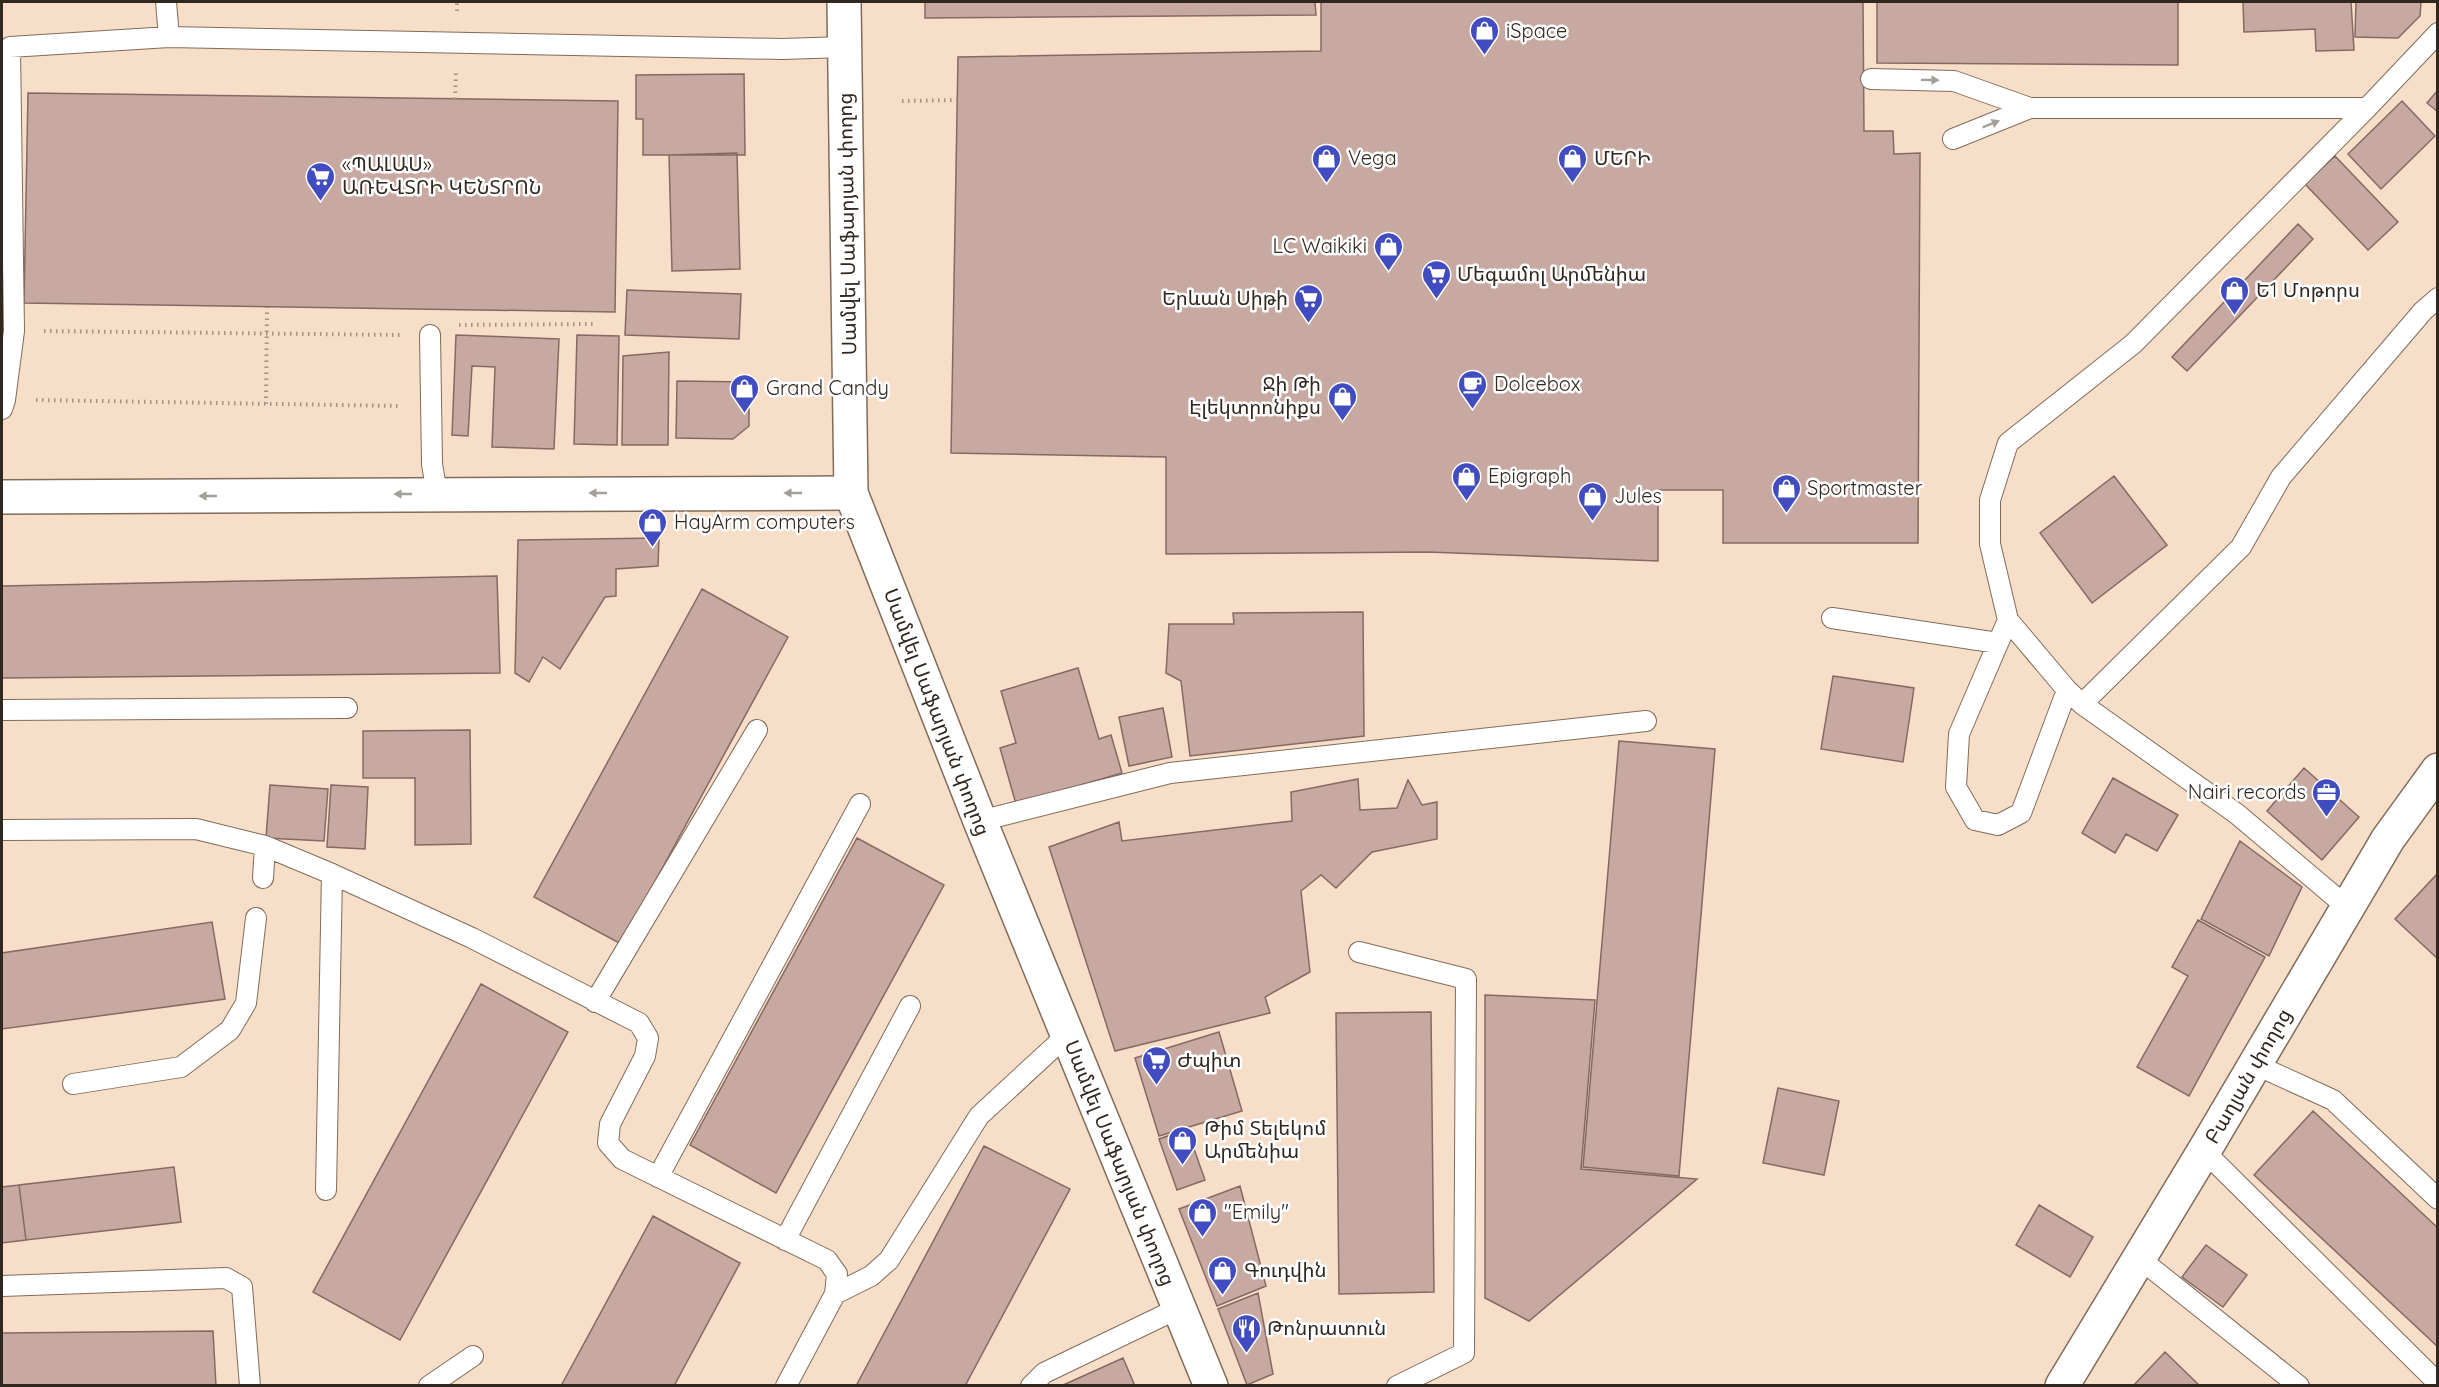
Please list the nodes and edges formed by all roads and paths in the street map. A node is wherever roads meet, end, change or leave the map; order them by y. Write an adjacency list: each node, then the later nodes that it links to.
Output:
1 (166, 2): 4 (lane)
2 (844, 2): 5 (street, Սամվել Սաֆարյան փողոց)
3 (2438, 33): 10 (lane)
4 (169, 37): 5 (lane); 15 (lane)
5 (845, 47): 21 (street, Սամվել Սաֆարյան փողոց)
6 (1871, 79): 9 (lane, one-way to 9)
7 (958, 100): 8 (path)
8 (902, 101)
9 (2030, 108): 10 (lane); 11 (lane, one-way to 9)
10 (2367, 108): 25 (lane)
11 (1953, 139)
12 (2438, 298): 28 (lane)
13 (267, 307): 16 (path)
14 (594, 324): 17 (path)
15 (14, 331): 16 (path); 18 (lane)
16 (267, 333): 17 (path); 19 (path)
17 (430, 336): 20 (lane)
18 (3, 404): 19 (path)
19 (266, 404): 20 (path)
20 (430, 406): 22 (lane)
21 (852, 493): 22 (street, one-way to 22); 35 (street, Սամվել Սաֆարյան փողոց)
22 (437, 494): 23 (street, one-way to 23)
23 (2, 497)
24 (1832, 618): 26 (lane)
25 (2008, 620): 26 (lane); 27 (lane)
26 (1998, 643): 27 (lane)
27 (2067, 690): 28 (lane)
28 (2082, 704): 40 (lane)
29 (347, 708): 30 (lane)
30 (2, 710)
31 (1646, 721): 35 (lane)
32 (757, 730): 43 (lane)
33 (2436, 774): 40 (street, Բաղյան փողոց)
34 (860, 804): 49 (lane)
35 (980, 821): 45 (street, Սամվել Սաֆարյան փողոց)
36 (2, 830): 37 (lane)
37 (265, 846): 38 (lane); 39 (lane)
38 (332, 874): 43 (lane); 50 (lane)
39 (263, 878)
40 (2347, 907): 46 (street, Բաղյան փողոց)
41 (256, 918): 47 (lane)
42 (1359, 952): 64 (lane)
43 (596, 1002): 49 (lane)
44 (910, 1006): 52 (lane)
45 (1067, 1035): 55 (lane); 56 (street, Սամվել Սաֆարյան փողոց)
46 (2254, 1064): 48 (street, Բաղյան փողոց); 51 (lane)
47 (73, 1084)
48 (2204, 1151): 53 (street, Բաղյան փողոց); 58 (lane)
49 (658, 1177): 52 (lane)
50 (326, 1190)
51 (2438, 1199)
52 (785, 1240): 55 (lane)
53 (2139, 1258): 65 (street, Բաղյան փողոց); 66 (lane)
54 (2, 1286): 59 (lane)
55 (835, 1294): 61 (lane)
56 (1179, 1308): 62 (lane); 63 (street, Սամվել Սաֆարյան փողոց)
57 (473, 1356): 60 (lane)
58 (2438, 1383)
59 (250, 1386)
60 (429, 1386)
61 (786, 1386)
62 (1030, 1386)
63 (1211, 1386)
64 (1397, 1386)
65 (2062, 1386)
66 (2299, 1386)

